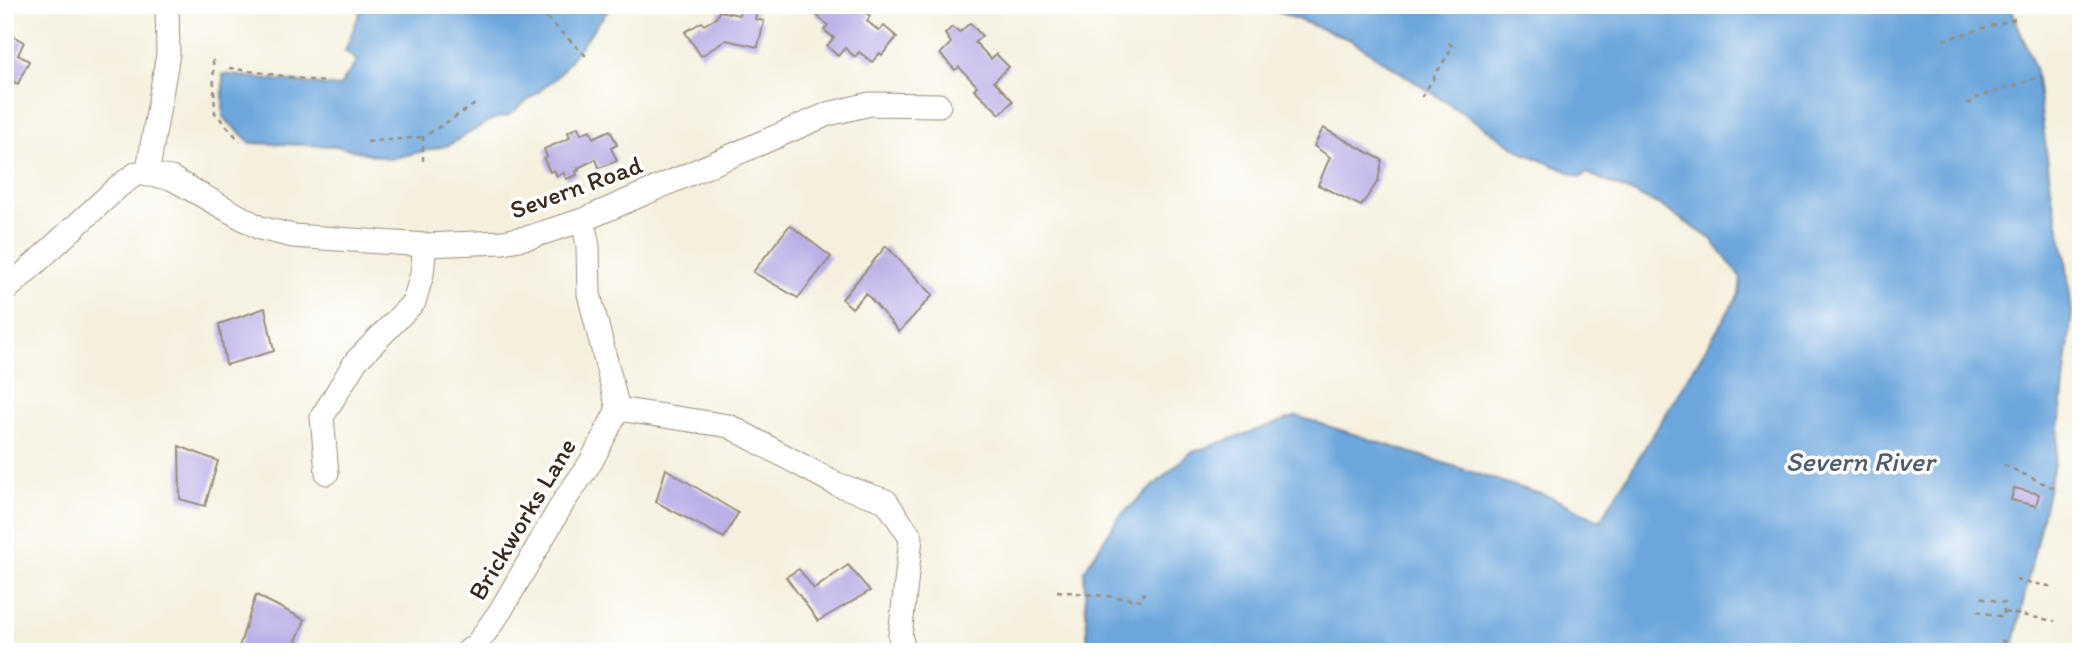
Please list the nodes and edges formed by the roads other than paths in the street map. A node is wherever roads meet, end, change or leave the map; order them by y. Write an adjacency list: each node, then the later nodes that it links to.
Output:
1 (167, 5): 3 (street)
2 (939, 105): 4 (street, Severn Road)
3 (147, 175): 5 (street, Severn Road); 6 (street)
4 (583, 219): 5 (street, Severn Road); 7 (street)
5 (425, 245): 8 (street)
6 (5, 291)
7 (618, 409): 9 (street, Brickworks Lane); 10 (street)
8 (327, 473)
9 (467, 652)
10 (905, 652)

